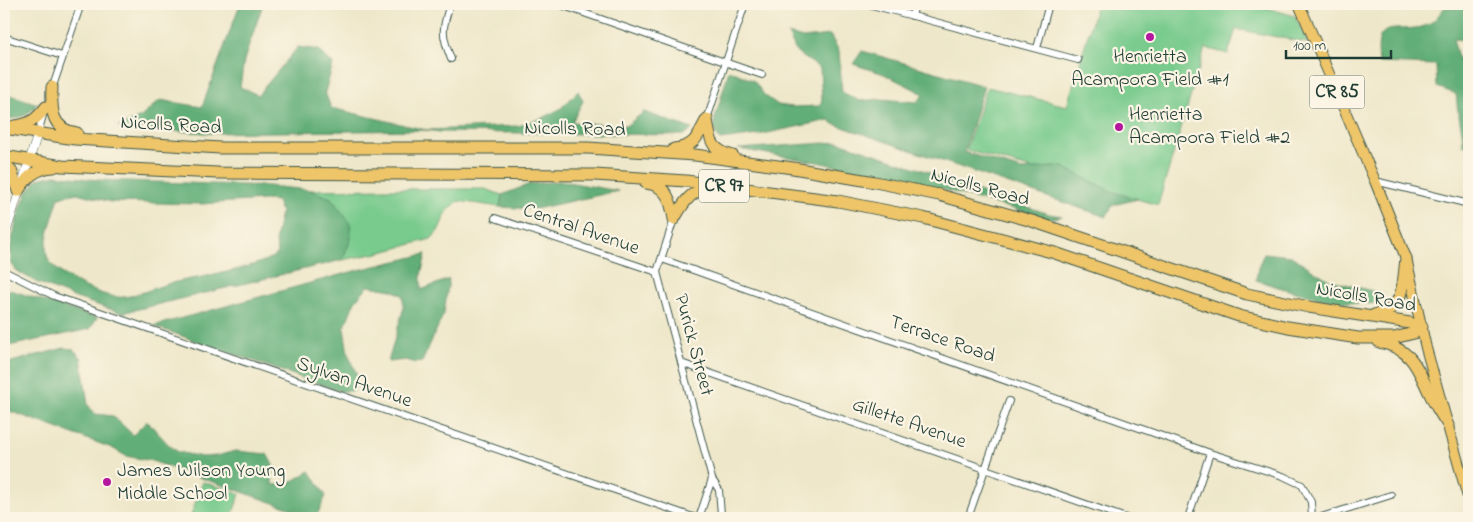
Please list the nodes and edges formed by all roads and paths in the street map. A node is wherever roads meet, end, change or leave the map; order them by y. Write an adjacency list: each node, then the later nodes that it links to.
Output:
1 (80, 4): 12 (street)
2 (450, 4): 13 (street)
3 (558, 4): 15 (street)
4 (746, 4): 15 (street)
5 (868, 4): 9 (street)
6 (915, 4): 9 (street)
7 (1049, 4): 11 (street)
8 (1300, 4): 30 (main road, CR 85)
9 (912, 16): 11 (street)
10 (4, 37): 12 (street)
11 (1036, 48): 14 (street)
12 (62, 56): 17 (street)
13 (451, 59)
14 (1078, 60)
15 (726, 62): 16 (street); 19 (street)
16 (762, 75)
17 (52, 87): 18 (street); 22 (highway)
18 (46, 107): 20 (highway); 21 (street)
19 (707, 118): 23 (highway); 27 (highway)
20 (4, 127): 21 (highway, Nicolls Road / CR 97)
21 (38, 133): 22 (highway, Nicolls Road / CR 97); 25 (street)
22 (173, 145): 23 (highway, Nicolls Road / CR 97)
23 (657, 151): 27 (highway, Nicolls Road / CR 97)
24 (4, 156): 25 (highway, Nicolls Road / CR 97)
25 (28, 160): 28 (highway, Nicolls Road / CR 97); 32 (street)
26 (4, 163): 32 (highway)
27 (761, 164): 41 (highway, Nicolls Road / CR 97)
28 (62, 166): 29 (highway, Nicolls Road / CR 97); 32 (highway)
29 (613, 176): 31 (highway, Nicolls Road / CR 97); 35 (highway)
30 (1375, 181): 33 (street); 37 (main road, CR 85)
31 (738, 188): 35 (highway); 43 (highway, Nicolls Road / CR 97)
32 (18, 191): 36 (street)
33 (1469, 204)
34 (495, 218): 40 (street, Central Avenue)
35 (674, 220): 38 (street, Purick Street)
36 (4, 239)
37 (1406, 258): 41 (highway); 42 (main road, CR 85)
38 (662, 259): 40 (street, Purick Street); 47 (street, Terrace Road)
39 (4, 271): 52 (street, Sylvan Avenue)
40 (657, 272): 44 (street, Purick Street)
41 (1365, 316): 42 (highway, Nicolls Road / CR 97)
42 (1422, 327): 43 (highway, Nicolls Road / CR 97); 46 (main road, CR 85)
43 (1358, 338): 46 (highway)
44 (681, 363): 48 (street, Gillette Avenue); 49 (street, Purick Street)
45 (1009, 401): 48 (street)
46 (1448, 425): 51 (main road, CR 85)
47 (1210, 453): 56 (street); 57 (street, Terrace Road)
48 (986, 469): 54 (street); 55 (street, Gillette Avenue)
49 (712, 480): 52 (street); 53 (street, Purick Street)
50 (1391, 495): 58 (street)
51 (1469, 501)
52 (697, 518)
53 (718, 518)
54 (968, 518)
55 (1126, 518)
56 (1188, 518)
57 (1312, 518)
58 (1323, 518)

